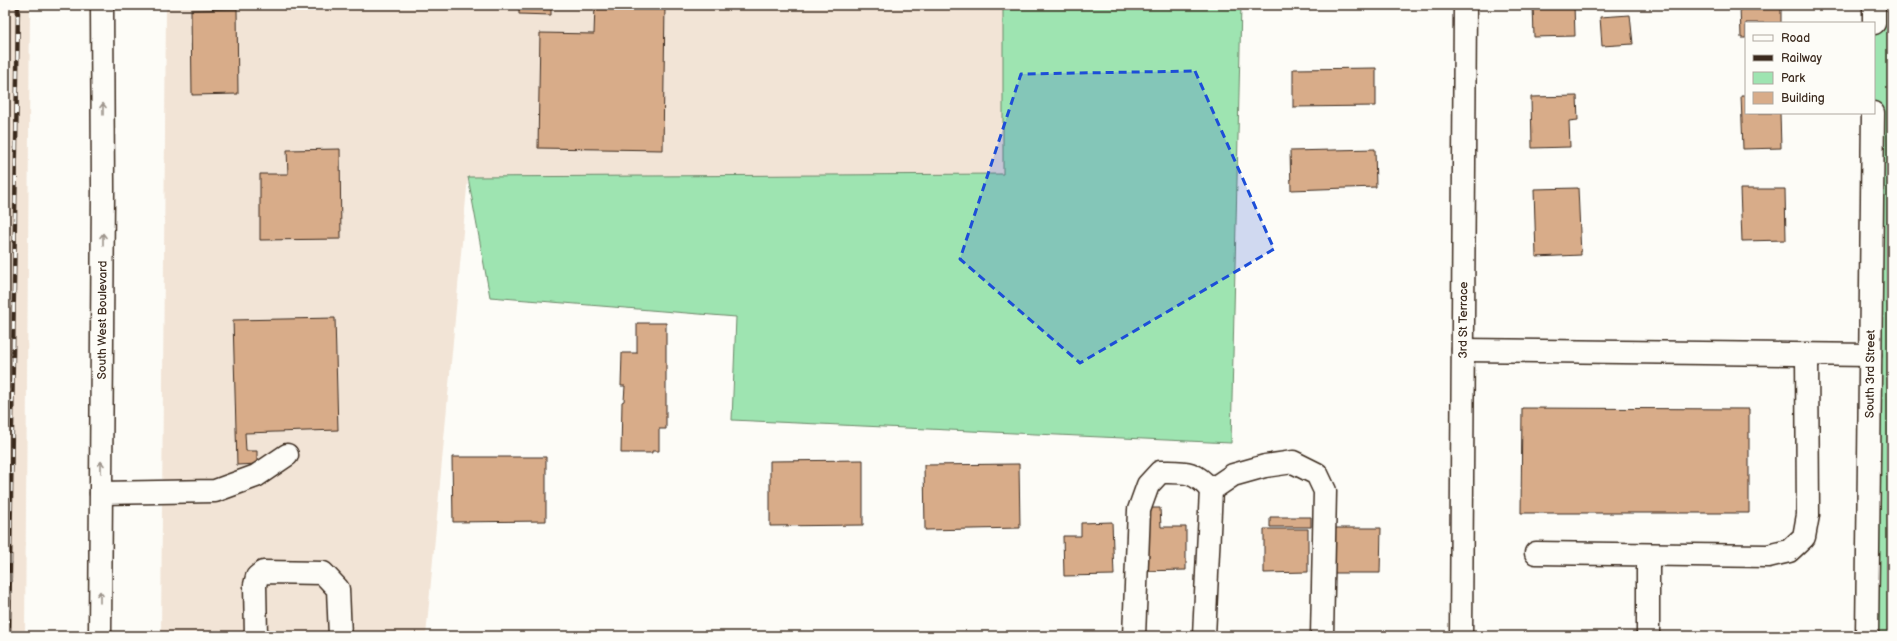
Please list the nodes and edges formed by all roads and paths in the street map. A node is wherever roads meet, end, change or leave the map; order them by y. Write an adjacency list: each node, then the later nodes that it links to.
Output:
1 (102, 5): 11 (street, South West Boulevard, one-way to 1)
2 (1465, 5): 6 (street, 3rd St Terrace)
3 (1874, 5): 4 (street)
4 (1874, 22)
5 (1873, 114): 8 (street, South 3rd Street)
6 (1463, 350): 7 (street); 20 (street, 3rd St Terrace)
7 (1807, 354): 8 (street); 13 (street)
8 (1870, 356): 22 (street, South 3rd Street)
9 (286, 455): 11 (street)
10 (1211, 490): 17 (street); 18 (street); 19 (street)
11 (101, 493): 14 (street, South West Boulevard, one-way to 11)
12 (1536, 553): 13 (street)
13 (1648, 555): 21 (street)
14 (100, 636)
15 (256, 636): 16 (street)
16 (340, 636)
17 (1134, 636)
18 (1204, 636)
19 (1322, 636)
20 (1462, 636)
21 (1648, 636)
22 (1867, 636)

